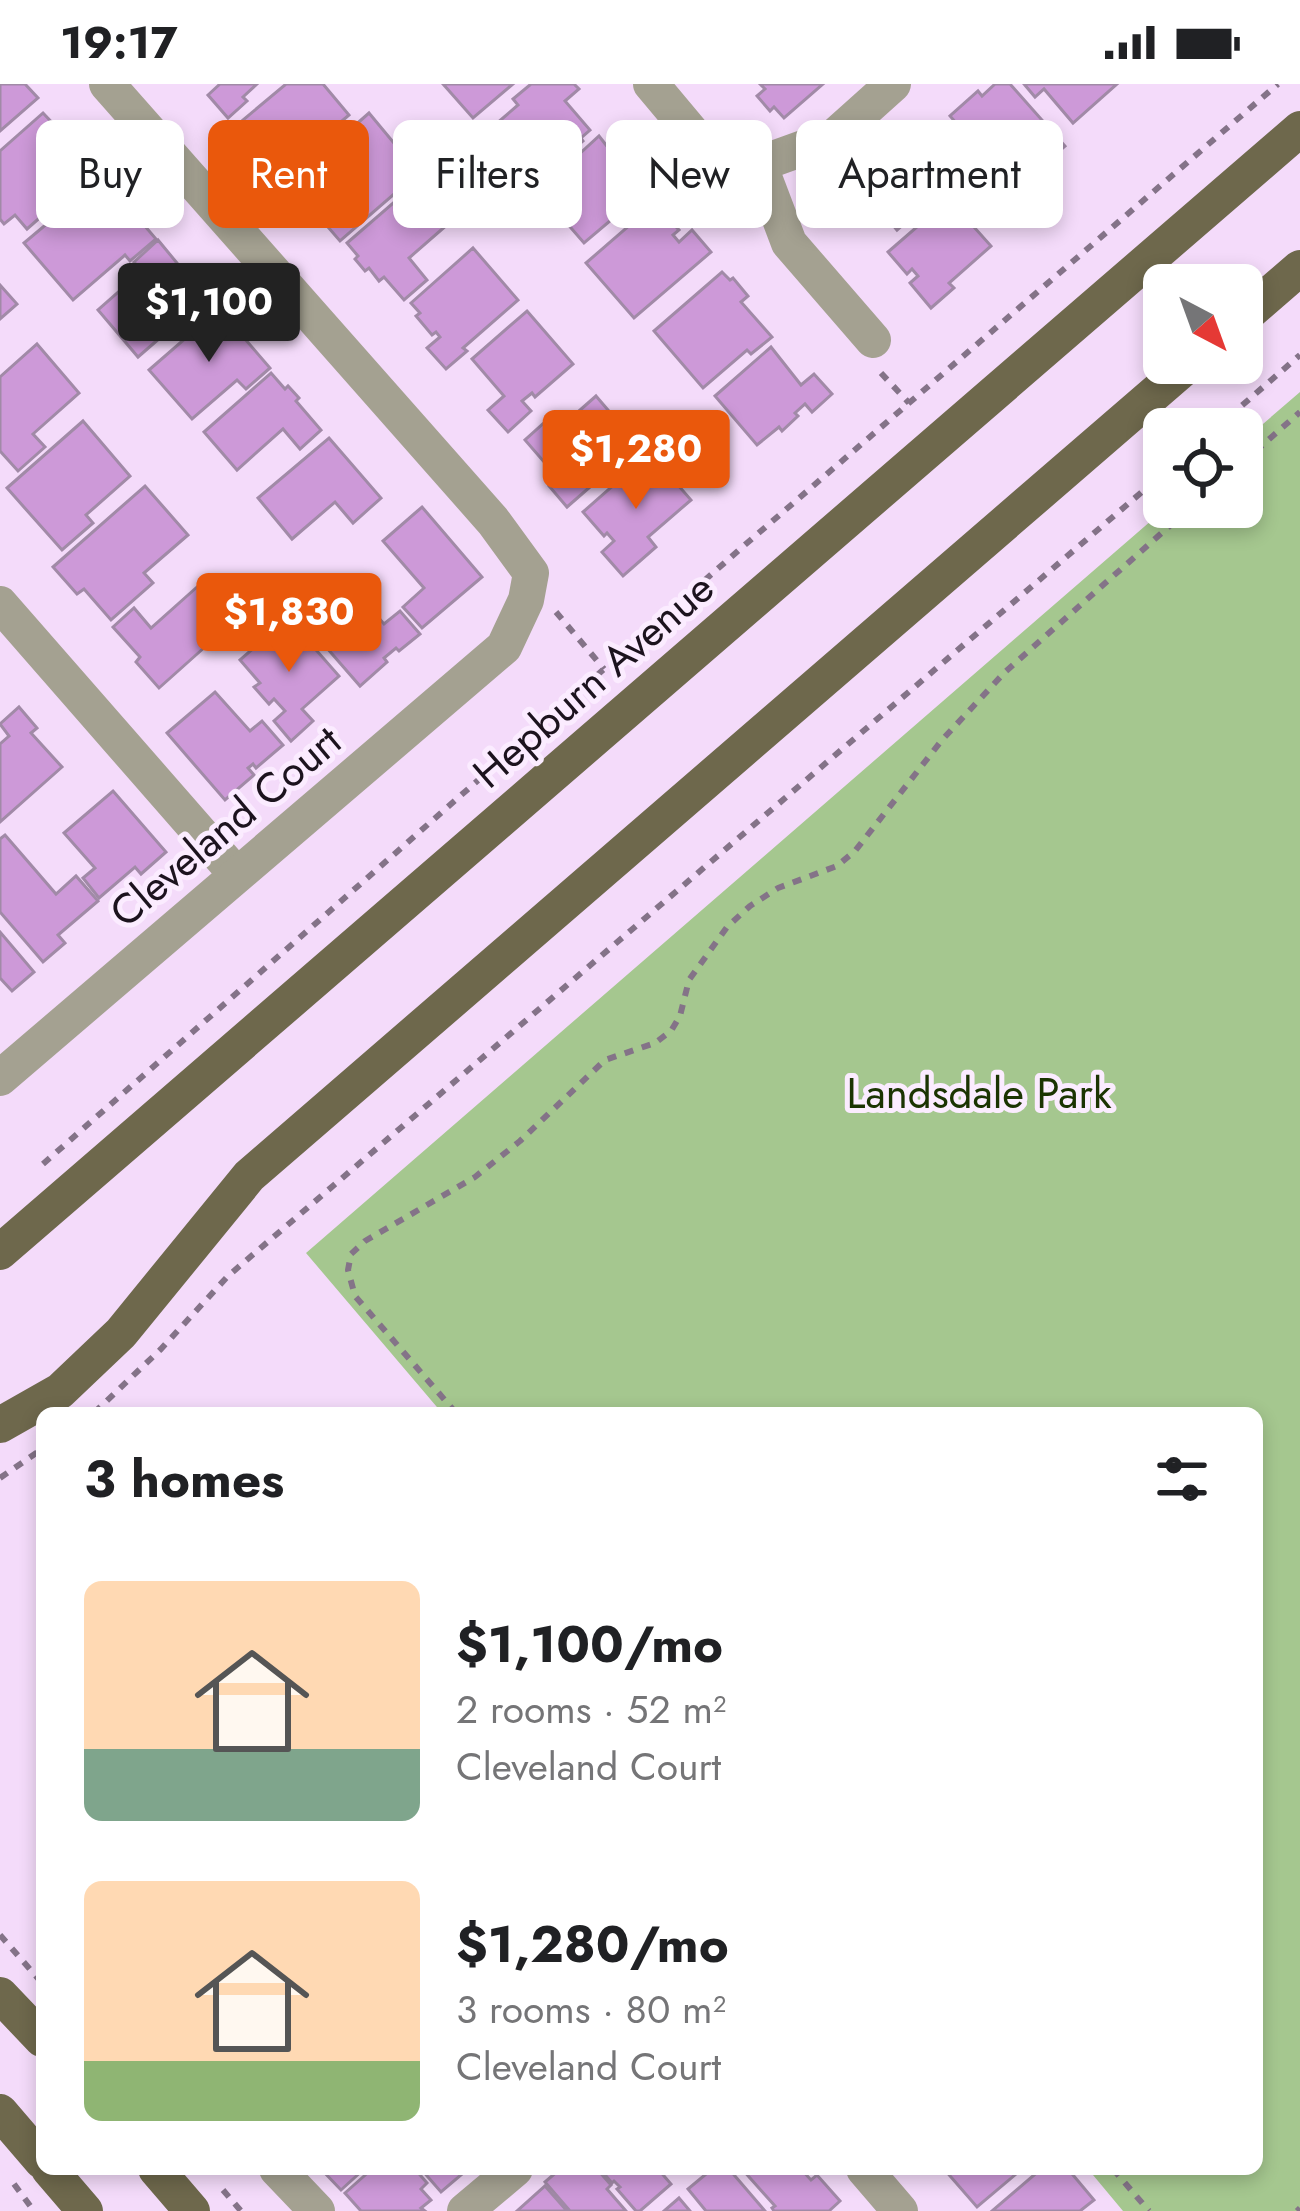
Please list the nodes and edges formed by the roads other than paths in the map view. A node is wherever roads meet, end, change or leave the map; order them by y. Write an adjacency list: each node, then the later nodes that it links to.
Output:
1 (107, 84): 13 (street, Cleveland Court)
2 (651, 84): 4 (street)
3 (893, 84): 6 (street)
4 (681, 120)
5 (1300, 129): 15 (main road, Hepburn Avenue)
6 (772, 159)
7 (772, 198): 10 (street)
8 (1300, 268): 9 (main road)
9 (1263, 300)
10 (873, 340)
11 (1166, 384): 16 (main road)
12 (0, 604): 13 (street)
13 (236, 874): 14 (street, Cleveland Court)
14 (0, 1078)
15 (0, 1252)
16 (0, 1425)
17 (0, 1995): 18 (main road)
18 (36, 2033)
19 (0, 2112): 20 (main road)
20 (36, 2154)
21 (54, 2175): 26 (main road)
22 (161, 2175): 27 (main road)
23 (283, 2175): 28 (street)
24 (508, 2175): 29 (street)
25 (869, 2175): 30 (street)
26 (85, 2211)
27 (193, 2211)
28 (317, 2211)
29 (465, 2211)
30 (901, 2211)

